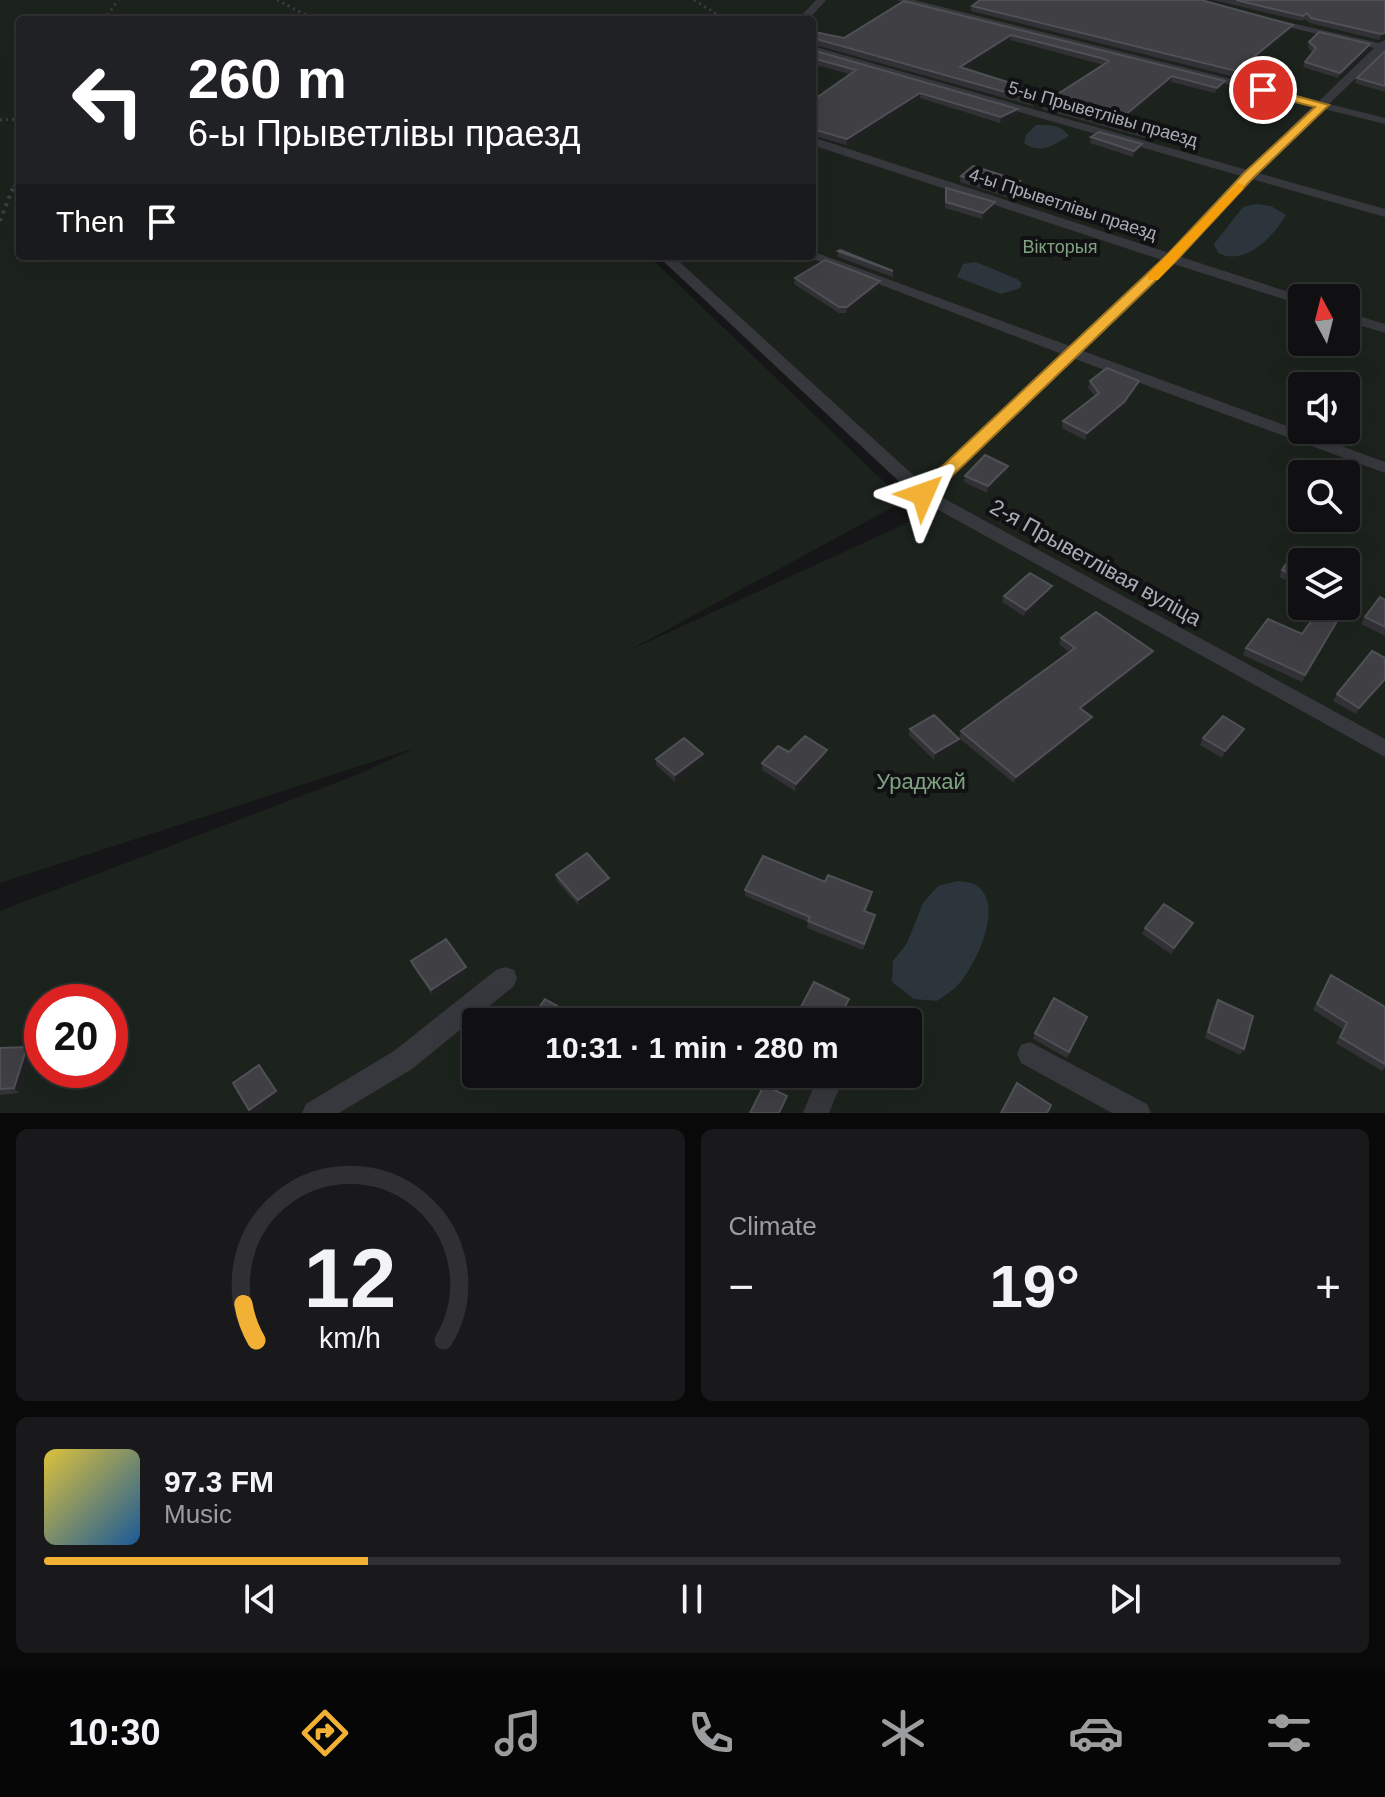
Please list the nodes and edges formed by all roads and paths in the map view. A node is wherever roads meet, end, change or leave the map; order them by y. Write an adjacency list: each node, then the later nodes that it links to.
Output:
1 (277, 0): 5 (path)
2 (694, 0): 6 (path)
3 (821, 0): 7 (lane)
4 (902, 0): 11 (lane)
5 (307, 16)
6 (720, 16)
7 (806, 16)
8 (1262, 18): 9 (lane)
9 (1384, 45): 11 (lane)
10 (816, 50): 14 (lane, 5-ы Прыветлівы праезд)
11 (1323, 105): 12 (lane); 14 (lane)
12 (1385, 121)
13 (816, 142): 19 (lane, 4-ы Прыветлівы праезд)
14 (1249, 175): 16 (lane, 5-ы Прыветлівы праезд); 19 (lane)
15 (16, 181): 17 (path)
16 (1385, 213)
17 (0, 221)
18 (816, 257): 24 (lane)
19 (1172, 258): 21 (lane, 4-ы Прыветлівы праезд); 24 (lane)
20 (674, 260): 26 (lane, 2-я Прыветлівая вуліца)
21 (1288, 296)
22 (1360, 321): 23 (lane)
23 (1385, 329)
24 (1074, 353): 25 (lane); 26 (lane)
25 (1385, 468)
26 (923, 494): 27 (lane, 2-я Прыветлівая вуліца)
27 (1385, 749)
28 (505, 978): 31 (lane)
29 (1030, 1054): 33 (lane)
30 (826, 1088): 32 (lane)
31 (315, 1113)
32 (816, 1113)
33 (1138, 1113)

